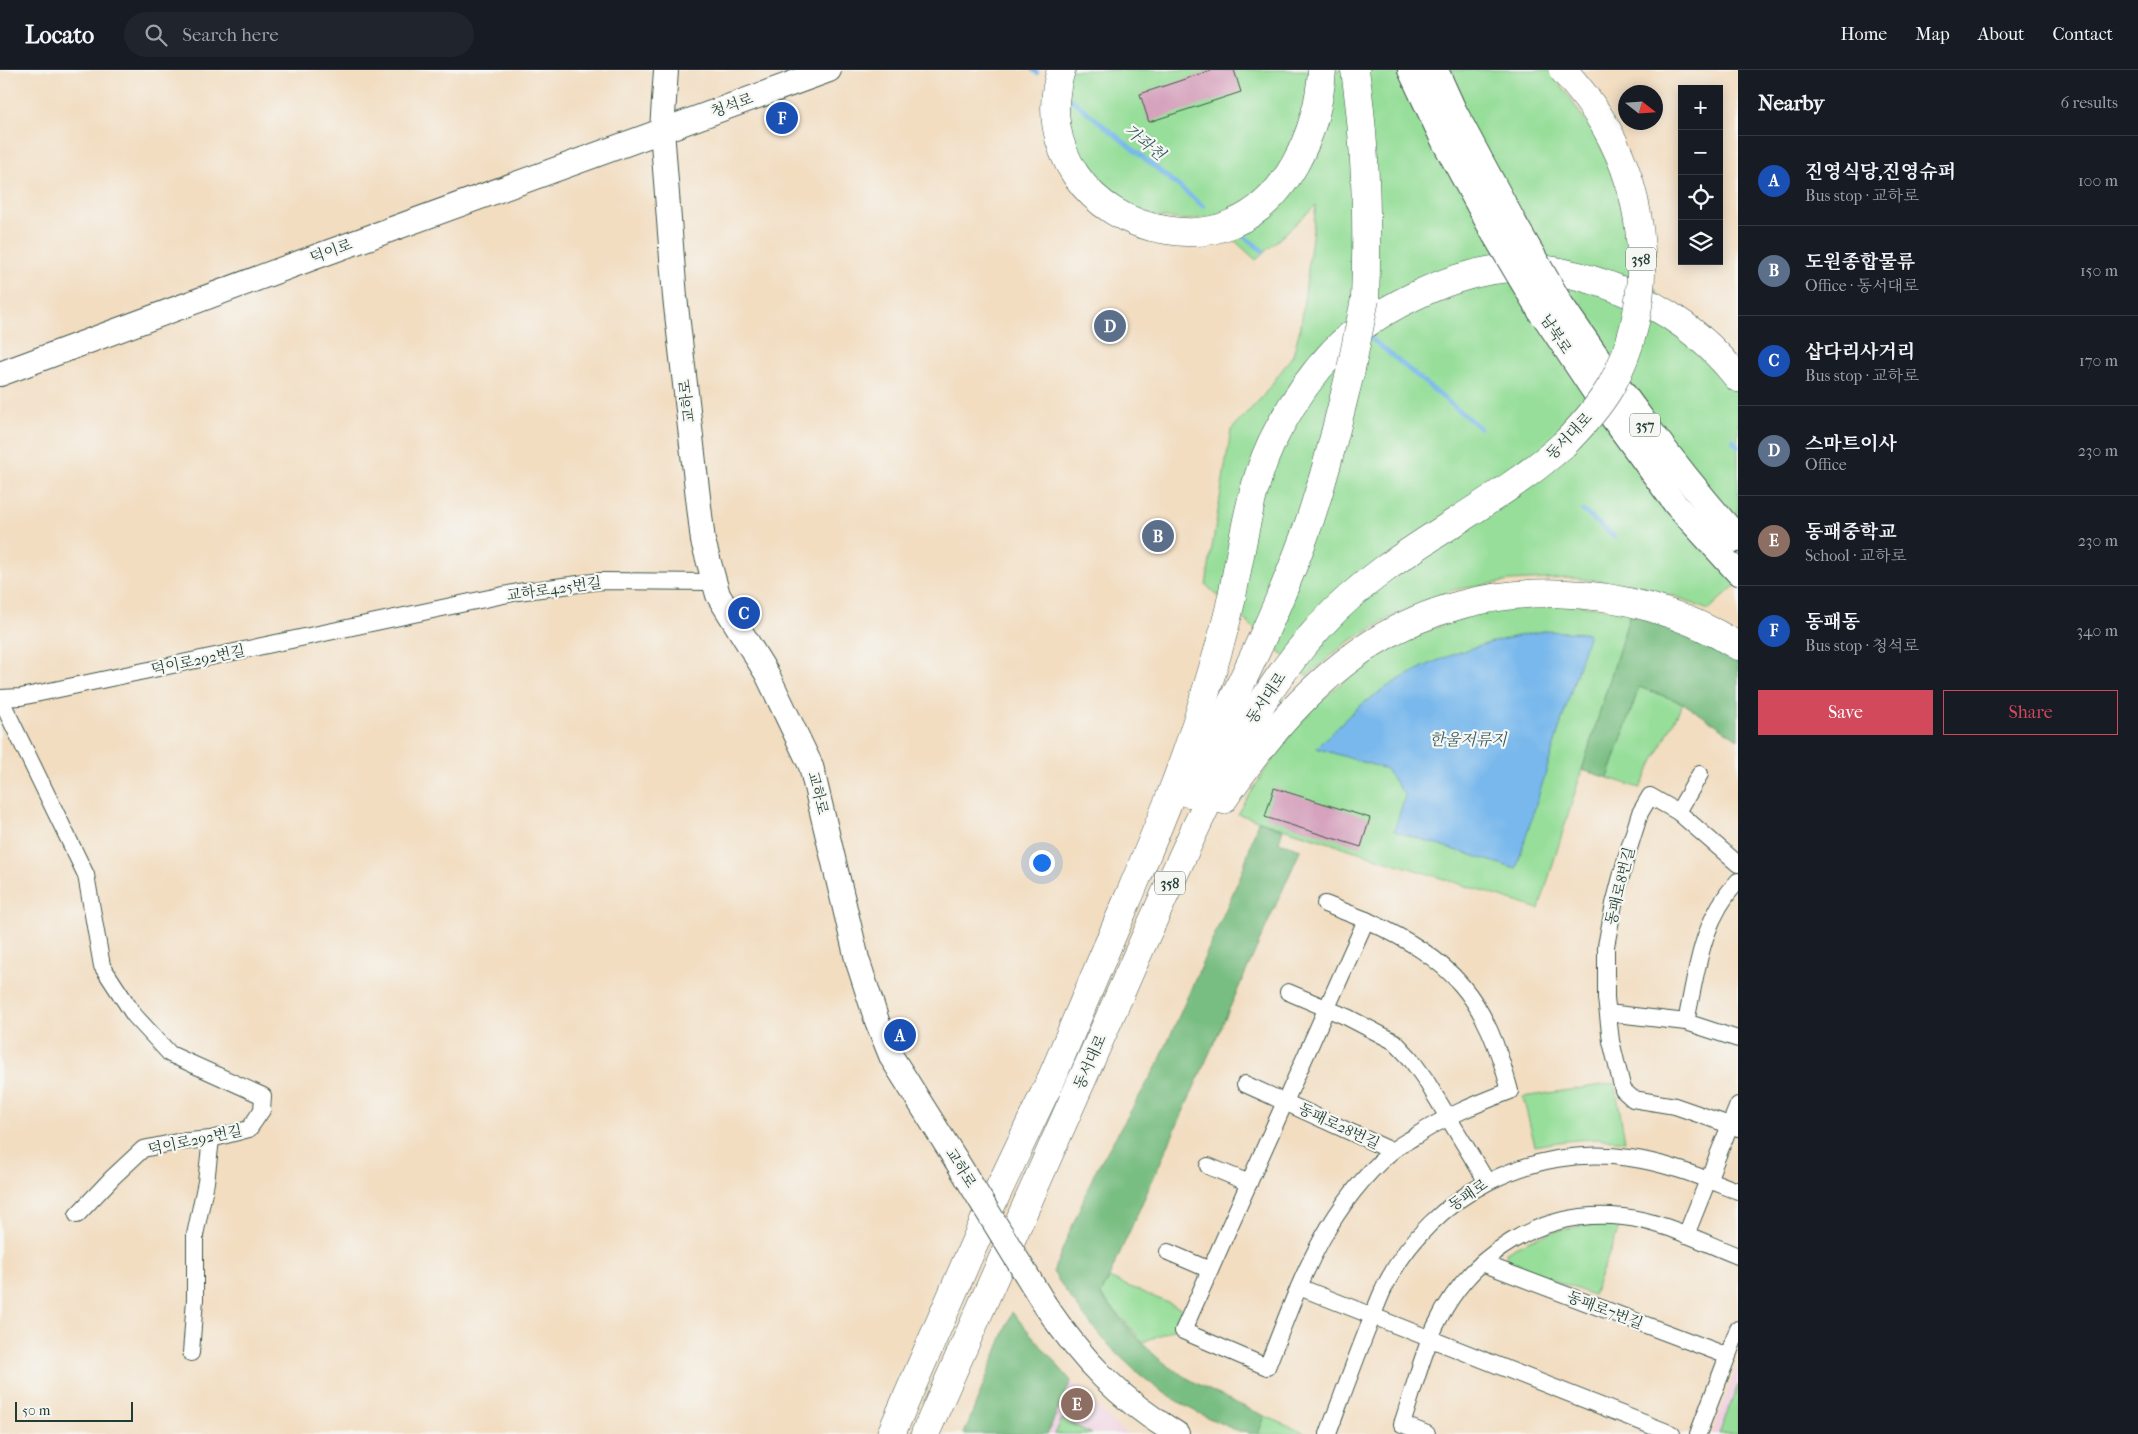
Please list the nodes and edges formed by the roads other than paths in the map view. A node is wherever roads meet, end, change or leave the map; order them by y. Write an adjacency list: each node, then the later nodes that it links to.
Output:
1 (666, 70): 9 (street, 교하로)
2 (829, 70): 9 (street, 청석로)
3 (1061, 70): 4 (highway)
4 (1322, 70)
5 (1355, 70): 33 (highway, 동서대로 / 358, bridge)
6 (1411, 70): 10 (main road, 남북로 / 357)
7 (1435, 70): 10 (main road, 남북로 / 357)
8 (1563, 70): 26 (highway, 동서대로 / 358, bridge)
9 (662, 130): 12 (street, 덕이로); 16 (street, 교하로)
10 (1505, 229): 11 (main road, 남북로 / 357, bridge)
11 (1551, 310): 14 (main road, 남북로 / 357); 15 (street, 남북로 / 357)
12 (0, 374)
13 (1738, 378): 33 (highway)
14 (1738, 539)
15 (1738, 573)
16 (714, 582): 17 (street, 교하로425번길); 59 (street, 교하로, bridge)
17 (396, 618): 19 (street, 덕이로292번길)
18 (1738, 646): 26 (highway)
19 (0, 698): 38 (street, 덕이로292번길)
20 (1700, 774): 21 (street)
21 (1678, 812): 22 (street, 동패로8번길); 29 (street, 동패로8번길)
22 (1738, 864)
23 (1738, 882): 30 (street)
24 (1325, 904): 25 (street, 동패로28번길)
25 (1366, 920): 28 (street, 동패로28번길); 36 (street, 동패로28번길)
26 (1143, 943): 57 (highway, 동서대로 / 358)
27 (1288, 992): 28 (street)
28 (1327, 1008): 34 (street, 동패로28번길); 36 (street)
29 (1608, 1013): 30 (street); 37 (street, 동패로8번길)
30 (1686, 1022): 31 (street)
31 (1738, 1040)
32 (1245, 1084): 34 (street, 동패로28번길)
33 (1048, 1086): 58 (highway, 동서대로 / 358)
34 (1285, 1102): 39 (street, 동패로28번길); 43 (street, 동패로28번길)
35 (1738, 1105): 37 (street)
36 (1448, 1117): 39 (street, 동패로28번길); 42 (street)
37 (1734, 1127): 41 (street)
38 (211, 1139): 45 (street, 덕이로292번길); 55 (street)
39 (1392, 1151): 51 (street, 동패로28번길)
40 (1208, 1166): 43 (street)
41 (1708, 1180): 42 (street, 동패로); 44 (street, 동패로); 46 (street)
42 (1487, 1182): 52 (street, 동패로)
43 (1249, 1183): 50 (street, 동패로28번길)
44 (1738, 1191)
45 (78, 1215)
46 (1686, 1235): 48 (street); 49 (street)
47 (1168, 1252): 50 (street)
48 (1738, 1256)
49 (1482, 1263): 54 (street); 56 (street, 동패로7번길)
50 (1210, 1270): 51 (street, 동패로28번길)
51 (1298, 1287): 52 (street)
52 (1373, 1316): 54 (street); 60 (street, 동패로)
53 (1738, 1329): 56 (street)
54 (1431, 1339): 61 (street); 62 (street)
55 (191, 1353)
56 (1728, 1356): 63 (street)
57 (928, 1428)
58 (891, 1434)
59 (1177, 1434)
60 (1328, 1434)
61 (1428, 1434)
62 (1672, 1434)
63 (1698, 1434)

